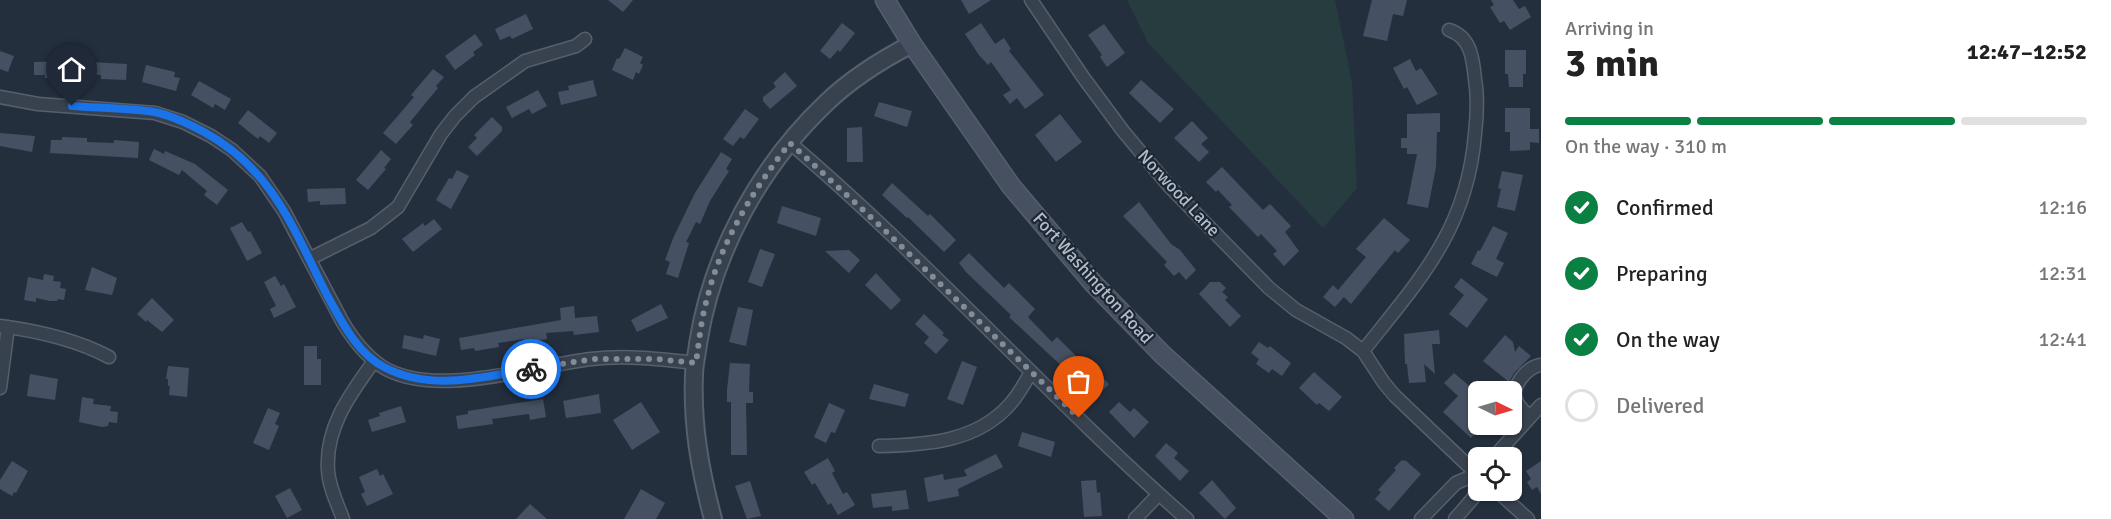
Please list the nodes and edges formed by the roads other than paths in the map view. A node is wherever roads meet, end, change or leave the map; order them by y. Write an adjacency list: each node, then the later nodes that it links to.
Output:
1 (885, 0): 5 (main road, Fort Washington Road)
2 (1031, 0): 10 (street, Norwood Lane)
3 (1449, 30): 10 (street)
4 (585, 39): 8 (street)
5 (912, 44): 7 (street); 30 (main road, Fort Washington Road)
6 (0, 97): 8 (street)
7 (790, 143): 13 (street); 15 (street)
8 (309, 259): 12 (street)
9 (4, 327): 11 (street); 16 (street)
10 (1363, 351): 21 (street)
11 (109, 357)
12 (374, 361): 13 (street); 26 (street)
13 (696, 363): 27 (street)
14 (1541, 365): 18 (street)
15 (1031, 372): 19 (street); 23 (street)
16 (0, 387)
17 (1541, 405): 18 (street)
18 (1530, 417): 20 (street)
19 (879, 446)
20 (1503, 447)
21 (1468, 464)
22 (1468, 478): 31 (street)
23 (1159, 494): 28 (street); 29 (street)
24 (1471, 501): 32 (street)
25 (1508, 501): 33 (street)
26 (343, 519)
27 (713, 519)
28 (1135, 519)
29 (1187, 519)
30 (1344, 519)
31 (1421, 519)
32 (1455, 519)
33 (1528, 519)

